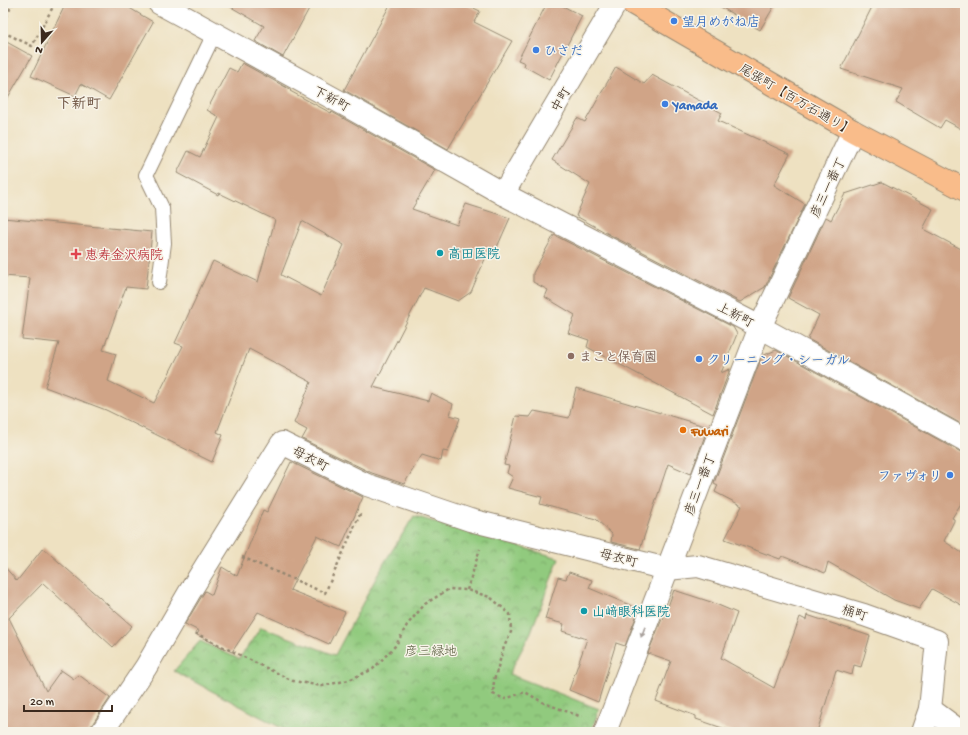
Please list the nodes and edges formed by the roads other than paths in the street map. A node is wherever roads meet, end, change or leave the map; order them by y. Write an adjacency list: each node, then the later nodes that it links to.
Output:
1 (160, 3): 4 (street, 下新町)
2 (616, 3): 7 (street, 中町)
3 (632, 3): 5 (highway, 尾張町【百万石通り】)
4 (214, 34): 7 (street, 下新町); 8 (lane)
5 (854, 131): 6 (highway, 尾張町【百万石通り】); 9 (street, 彦三一番丁)
6 (965, 190)
7 (503, 194): 9 (street, 上新町)
8 (159, 282)
9 (760, 327): 10 (street, 上新町); 11 (street, 彦三一番丁)
10 (965, 440)
11 (667, 569): 12 (street, 桶町); 13 (street, 彦三一番丁, one-way to 13); 14 (street, 母衣町)
12 (930, 709): 15 (street); 16 (street)
13 (606, 729)
14 (102, 732)
15 (922, 732)
16 (962, 732)

